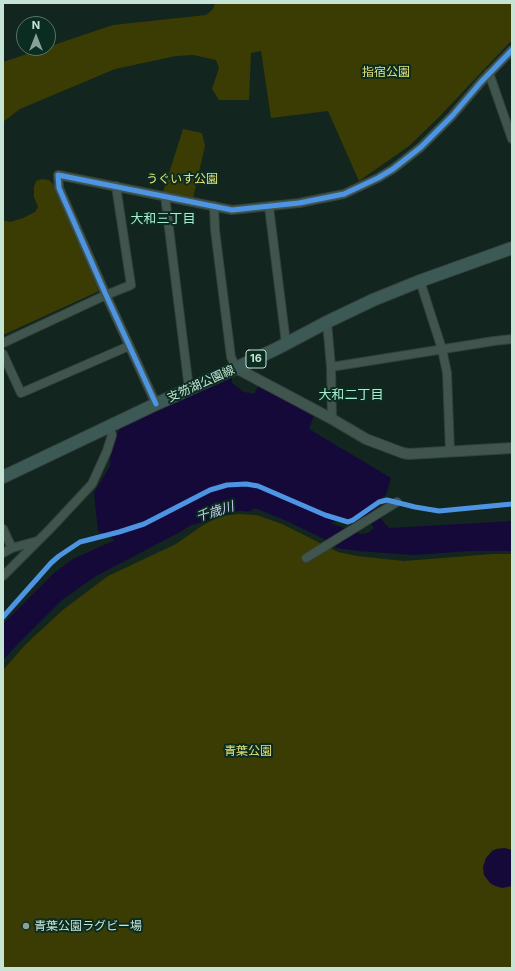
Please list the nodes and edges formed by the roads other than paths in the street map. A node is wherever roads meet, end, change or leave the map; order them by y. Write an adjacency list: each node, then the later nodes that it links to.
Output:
1 (512, 50): 2 (street)
2 (489, 74): 3 (street); 7 (street)
3 (512, 139)
4 (116, 186): 5 (street); 10 (street); 10 (street)
5 (165, 196): 6 (street); 20 (street)
6 (214, 206): 7 (street); 19 (street)
7 (269, 207): 14 (street)
8 (512, 248): 9 (main road, 支笏湖公園線 / 16)
9 (420, 281): 11 (main road, 支笏湖公園線 / 16); 16 (street)
10 (106, 295): 13 (street); 15 (street)
11 (327, 322): 14 (main road, 支笏湖公園線 / 16); 18 (street)
12 (512, 339): 16 (street)
13 (3, 342)
14 (286, 343): 19 (main road, 支笏湖公園線 / 16)
15 (129, 346): 17 (street); 21 (street)
16 (442, 349): 18 (street); 25 (street)
17 (3, 354)
18 (331, 367): 22 (street)
19 (236, 368): 20 (main road, 支笏湖公園線 / 16); 22 (street)
20 (189, 389): 21 (main road, 支笏湖公園線 / 16)
21 (156, 404): 23 (main road, 支笏湖公園線 / 16)
22 (332, 419): 25 (street)
23 (109, 427): 26 (main road, 支笏湖公園線 / 16); 29 (street)
24 (512, 448): 25 (street)
25 (450, 452)
26 (3, 477)
27 (395, 504): 32 (street)
28 (3, 529): 30 (street)
29 (38, 541): 30 (street); 33 (street)
30 (12, 548): 31 (street)
31 (3, 553)
32 (306, 558)
33 (3, 576)

